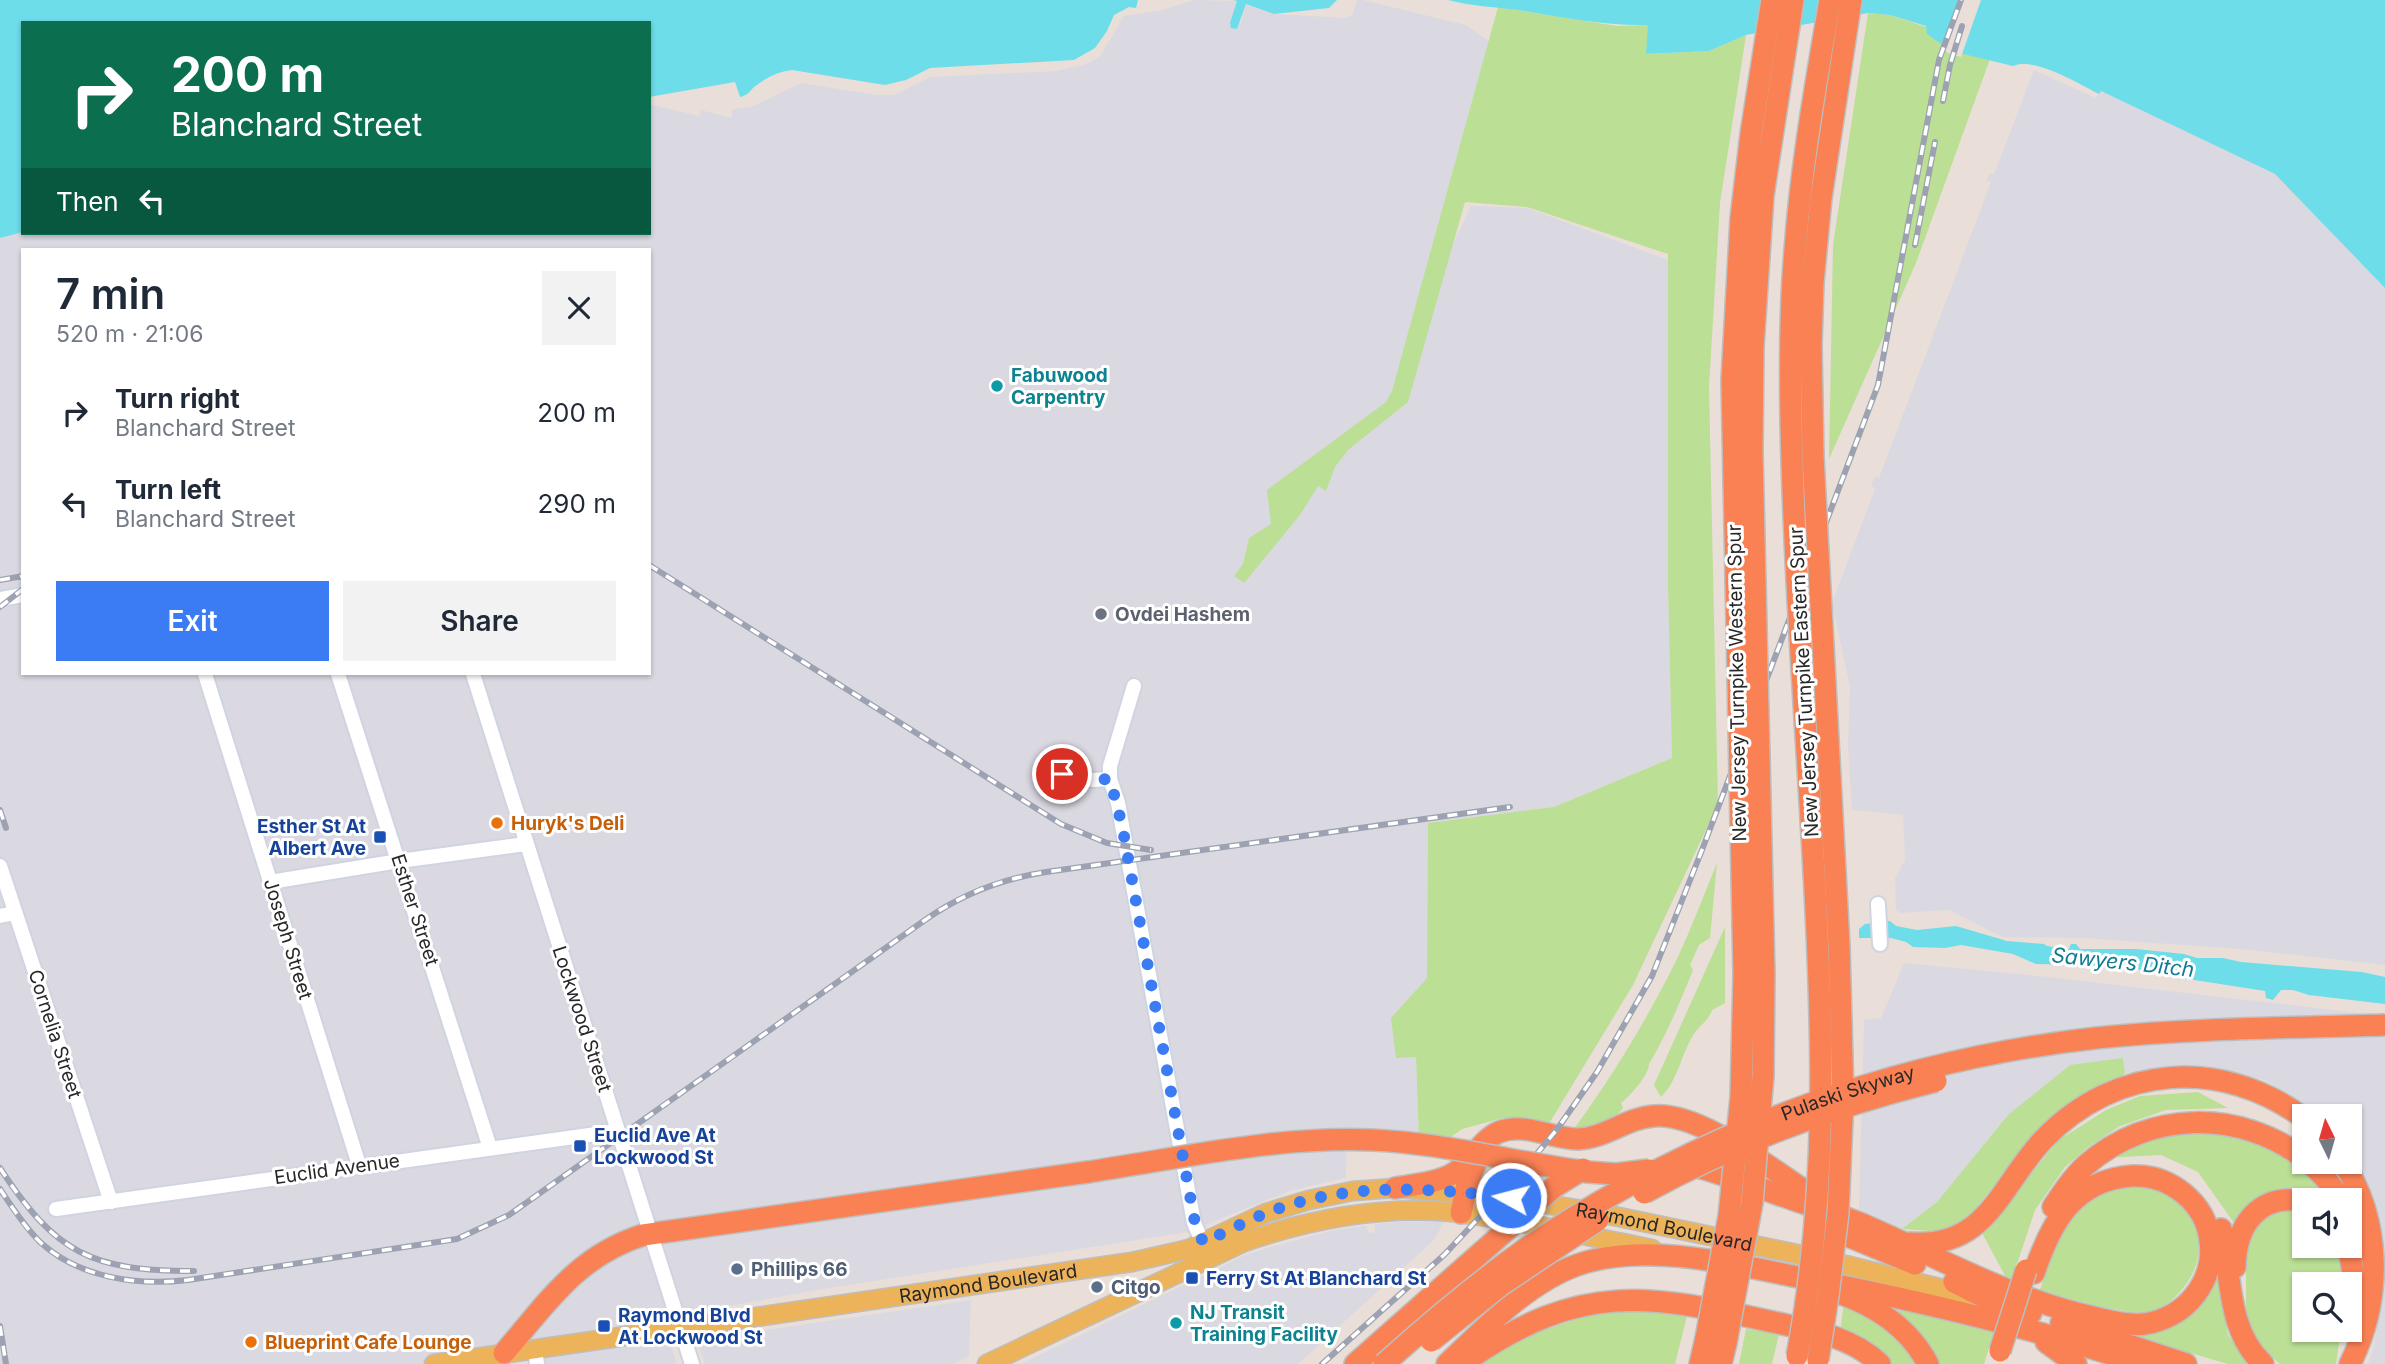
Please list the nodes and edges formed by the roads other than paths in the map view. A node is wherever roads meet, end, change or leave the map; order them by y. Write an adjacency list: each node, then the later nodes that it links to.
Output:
1 (1772, 0): 52 (highway, New Jersey Turnpike Western Spur, bridge)
2 (1793, 0): 52 (highway, New Jersey Turnpike Western Spur, bridge)
3 (1830, 0): 57 (highway, New Jersey Turnpike Eastern Spur, bridge)
4 (1851, 0): 57 (highway, New Jersey Turnpike Eastern Spur, bridge)
5 (21, 595): 6 (street)
6 (0, 598)
7 (205, 675): 16 (street, Joseph Street)
8 (338, 675): 14 (street, Esther Street)
9 (473, 675): 13 (street, Lockwood Street)
10 (1134, 686): 12 (street)
11 (1062, 774): 12 (street)
12 (1110, 779): 43 (street)
13 (526, 844): 14 (street); 24 (street, Lockwood Street)
14 (399, 861): 16 (street); 26 (street, Esther Street)
15 (0, 866): 18 (street, Cornelia Street)
16 (270, 881): 29 (street, Joseph Street)
17 (1878, 904): 20 (street)
18 (15, 913): 19 (street); 36 (street, Cornelia Street)
19 (0, 916)
20 (1880, 944)
21 (2385, 1025): 28 (highway, Pulaski Skyway, bridge)
22 (2385, 1038): 63 (highway, Pulaski Skyway, bridge)
23 (2292, 1111): 41 (highway)
24 (618, 1130): 26 (street, Euclid Avenue); 40 (street, Lockwood Street)
25 (1485, 1142): 32 (highway); 37 (highway); 39 (highway)
26 (490, 1148): 29 (street, Euclid Avenue)
27 (2292, 1150): 34 (highway)
28 (1664, 1164): 39 (highway); 40 (highway, bridge); 48 (highway); 61 (highway, bridge); 62 (highway, Pulaski Skyway, bridge)
29 (359, 1165): 36 (street, Euclid Avenue)
30 (2321, 1174): 33 (highway)
31 (2350, 1174): 47 (highway)
32 (1395, 1188): 37 (main road, Raymond Boulevard); 43 (main road, Raymond Boulevard)
33 (2333, 1188)
34 (2063, 1192): 45 (highway); 49 (highway)
35 (2292, 1200): 49 (highway)
36 (111, 1202): 38 (street, Euclid Avenue)
37 (1463, 1203): 43 (main road, Raymond Boulevard); 44 (main road, Raymond Boulevard); 48 (main road, Raymond Boulevard)
38 (56, 1209)
39 (1859, 1223): 41 (highway)
40 (650, 1233): 51 (street, Lockwood Street); 54 (highway)
41 (1900, 1242): 45 (highway)
42 (2362, 1249): 47 (highway)
43 (1206, 1250): 51 (main road, Raymond Boulevard); 60 (main road)
44 (1696, 1257): 46 (highway, Raymond Boulevard); 64 (highway)
45 (2030, 1272): 56 (highway)
46 (1795, 1276): 50 (highway, Raymond Boulevard); 69 (highway)
47 (2370, 1300): 74 (highway)
48 (1992, 1301): 72 (highway, Raymond Boulevard)
49 (2234, 1305): 73 (highway)
50 (2017, 1325): 70 (highway); 71 (highway, Raymond Boulevard)
51 (680, 1327): 55 (main road, Raymond Boulevard); 59 (street, Lockwood Street)
52 (1716, 1340): 66 (highway, New Jersey Turnpike Western Spur); 67 (highway, New Jersey Turnpike Western Spur)
53 (2350, 1342): 74 (highway)
54 (504, 1353): 55 (main road, Raymond Boulevard); 58 (main road, Raymond Boulevard)
55 (536, 1356)
56 (2002, 1358)
57 (1807, 1361)
58 (434, 1364)
59 (692, 1364)
60 (986, 1364)
61 (1355, 1364)
62 (1384, 1364)
63 (1402, 1364)
64 (1447, 1364)
65 (1461, 1364): 68 (highway)
66 (1700, 1364)
67 (1721, 1364)
68 (1880, 1364)
69 (1928, 1364)
70 (2076, 1364)
71 (2141, 1364)
72 (2186, 1364)
73 (2263, 1364)
74 (2349, 1364)

